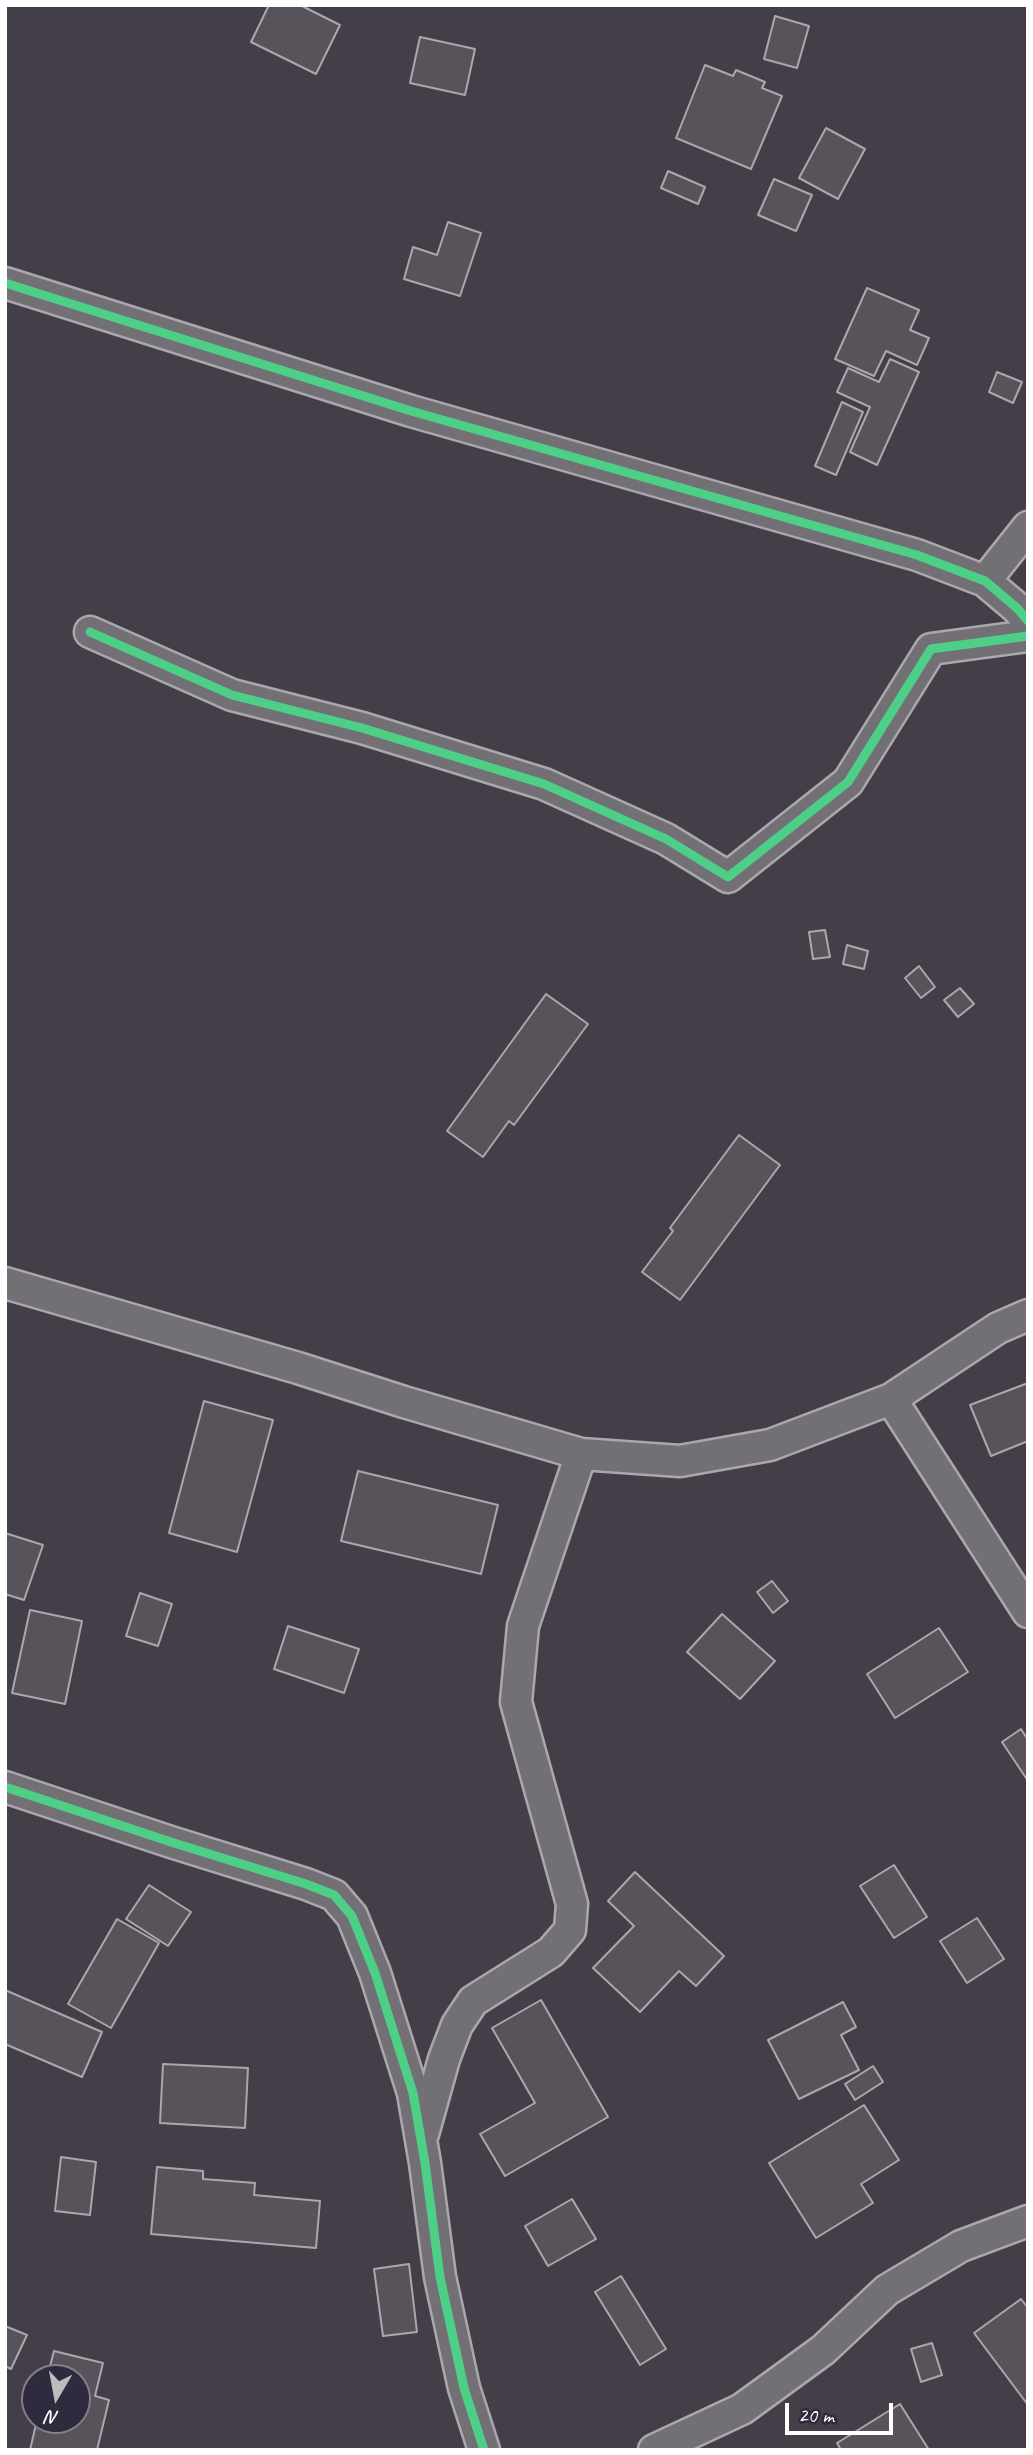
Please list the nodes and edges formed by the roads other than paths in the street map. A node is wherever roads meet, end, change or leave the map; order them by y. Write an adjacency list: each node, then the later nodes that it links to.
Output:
1 (5, 283): 3 (street)
2 (1028, 527): 3 (street)
3 (985, 581): 4 (street)
4 (1028, 621)
5 (90, 632): 6 (street)
6 (1028, 636)
7 (5, 1283): 10 (street)
8 (1028, 1315): 9 (street)
9 (891, 1399): 10 (street); 11 (street)
10 (581, 1454): 13 (street)
11 (1028, 1612)
12 (5, 1787): 13 (street)
13 (421, 2141): 15 (street)
14 (1028, 2221): 16 (street)
15 (484, 2450)
16 (654, 2450)

